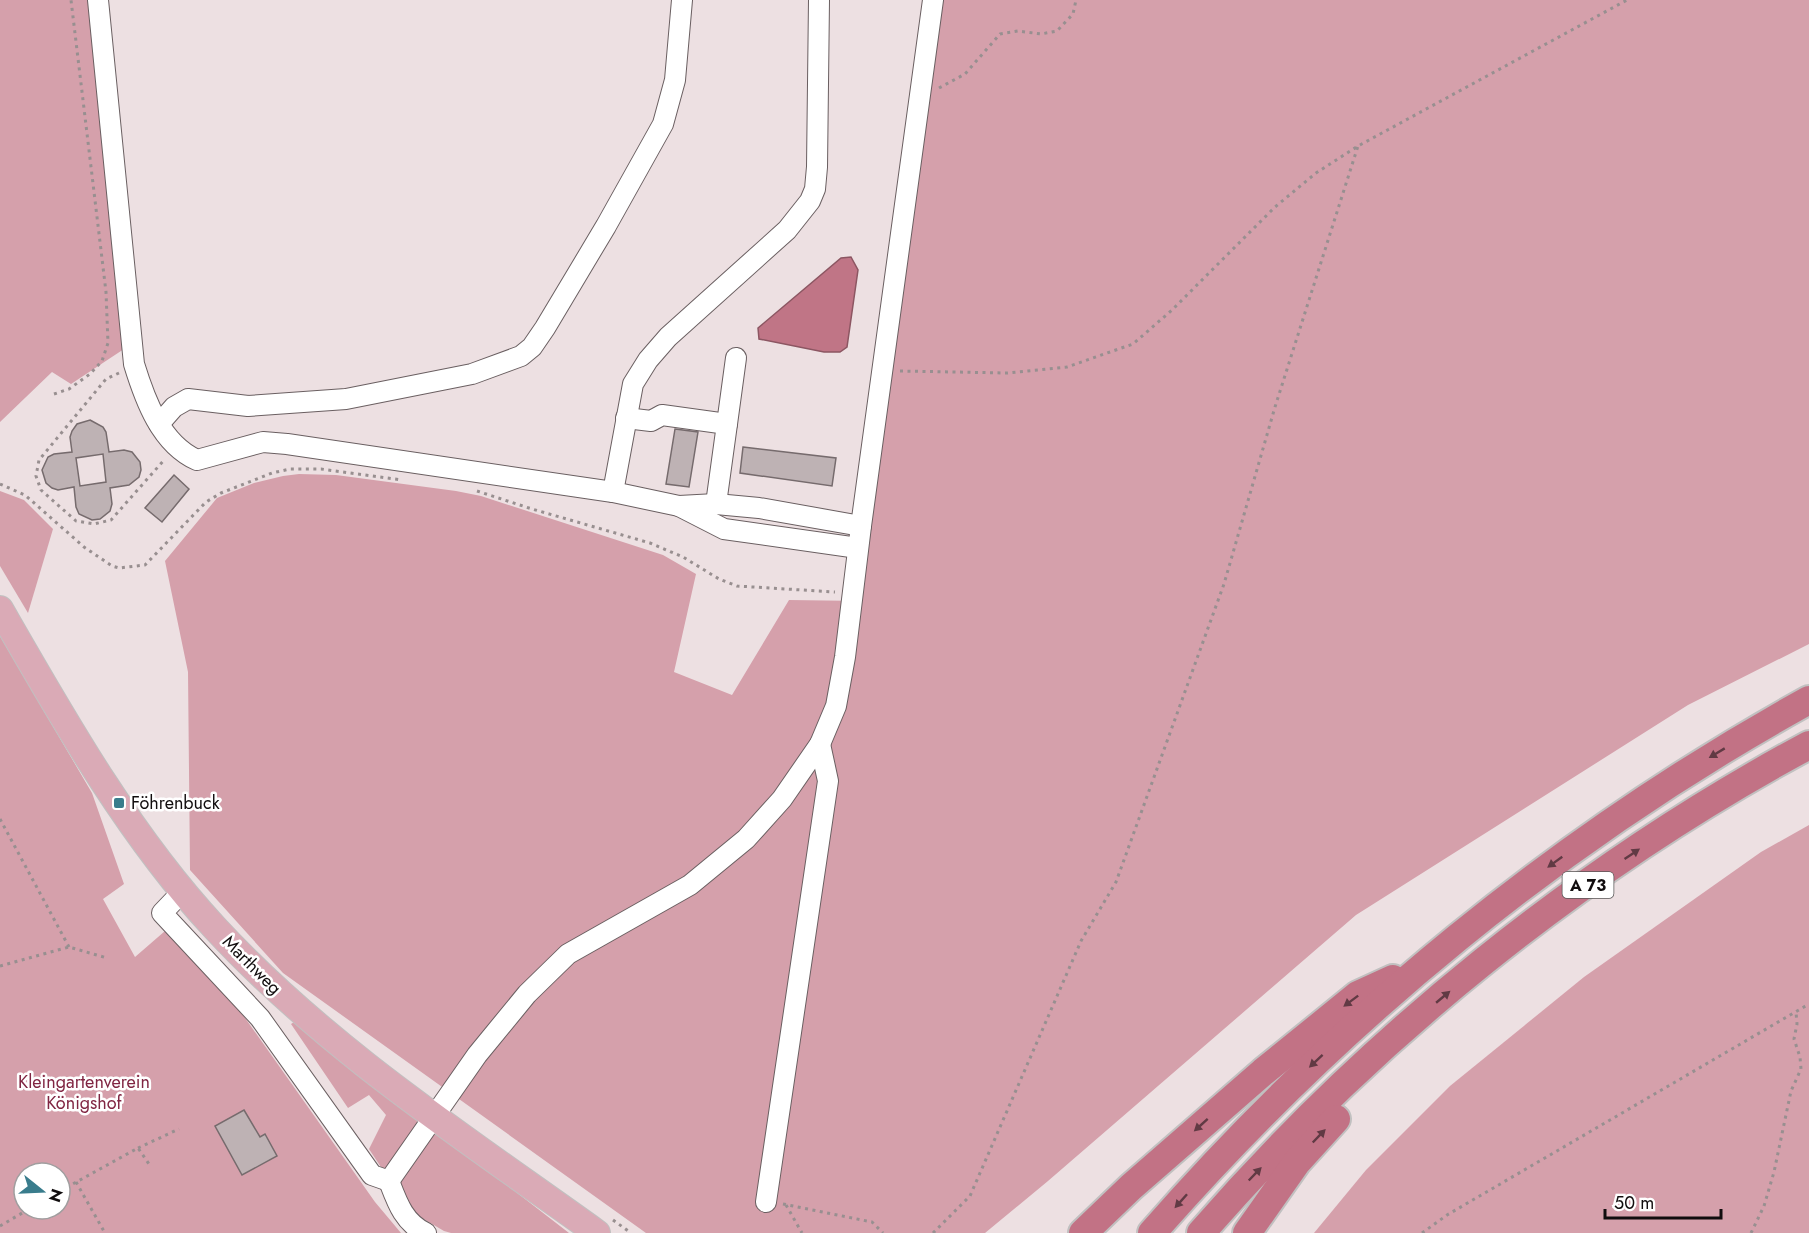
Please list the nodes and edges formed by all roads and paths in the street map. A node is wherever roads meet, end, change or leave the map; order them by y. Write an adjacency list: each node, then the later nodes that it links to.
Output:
1 (71, 0): 13 (path)
2 (98, 0): 11 (street)
3 (682, 0): 15 (street)
4 (819, 0): 14 (street)
5 (933, 0): 8 (street)
6 (1076, 0): 8 (path)
7 (1627, 0): 9 (path)
8 (921, 97): 12 (street)
9 (1358, 146): 12 (path); 55 (path)
10 (736, 358): 16 (street)
11 (134, 364): 15 (street); 17 (path)
12 (882, 371): 24 (street)
13 (54, 394)
14 (626, 418): 16 (street); 21 (street)
15 (159, 424): 17 (street)
16 (727, 424): 22 (street)
17 (177, 447): 21 (street)
18 (411, 481): 19 (path)
19 (0, 484)
20 (466, 488): 26 (path)
21 (613, 492): 23 (street)
22 (716, 504): 23 (street); 24 (street)
23 (680, 506): 25 (street)
24 (861, 526): 25 (street)
25 (858, 548): 26 (street)
26 (852, 593): 29 (street)
27 (0, 609): 32 (main road, Marthweg)
28 (1809, 700): 36 (highway, A 73, one-way to 36)
29 (820, 744): 40 (street); 47 (street)
30 (1809, 745): 39 (highway, A 73, one-way to 30)
31 (0, 819): 33 (path)
32 (183, 891): 40 (main road, Marthweg); 44 (street)
33 (69, 947): 34 (path); 35 (path)
34 (107, 958)
35 (0, 966)
36 (1423, 966): 56 (highway, one-way to 56); 57 (highway, A 73, one-way to 57)
37 (1809, 1004): 38 (path)
38 (1796, 1012): 60 (path); 61 (path)
39 (1398, 1035): 58 (highway, A 73, one-way to 39); 59 (highway, A 73, one-way to 39)
40 (435, 1116): 44 (street); 49 (main road, Marthweg)
41 (179, 1128): 42 (path)
42 (138, 1148): 43 (path); 45 (path)
43 (151, 1167)
44 (389, 1181): 51 (street)
45 (76, 1182): 46 (path); 50 (path)
46 (72, 1184)
47 (766, 1202): 48 (path)
48 (786, 1205): 53 (path); 54 (path)
49 (601, 1224): 52 (path)
50 (105, 1233)
51 (426, 1233)
52 (631, 1233)
53 (802, 1233)
54 (883, 1233)
55 (933, 1233)
56 (1083, 1233)
57 (1152, 1233)
58 (1201, 1233)
59 (1247, 1233)
60 (1422, 1233)
61 (1751, 1233)

